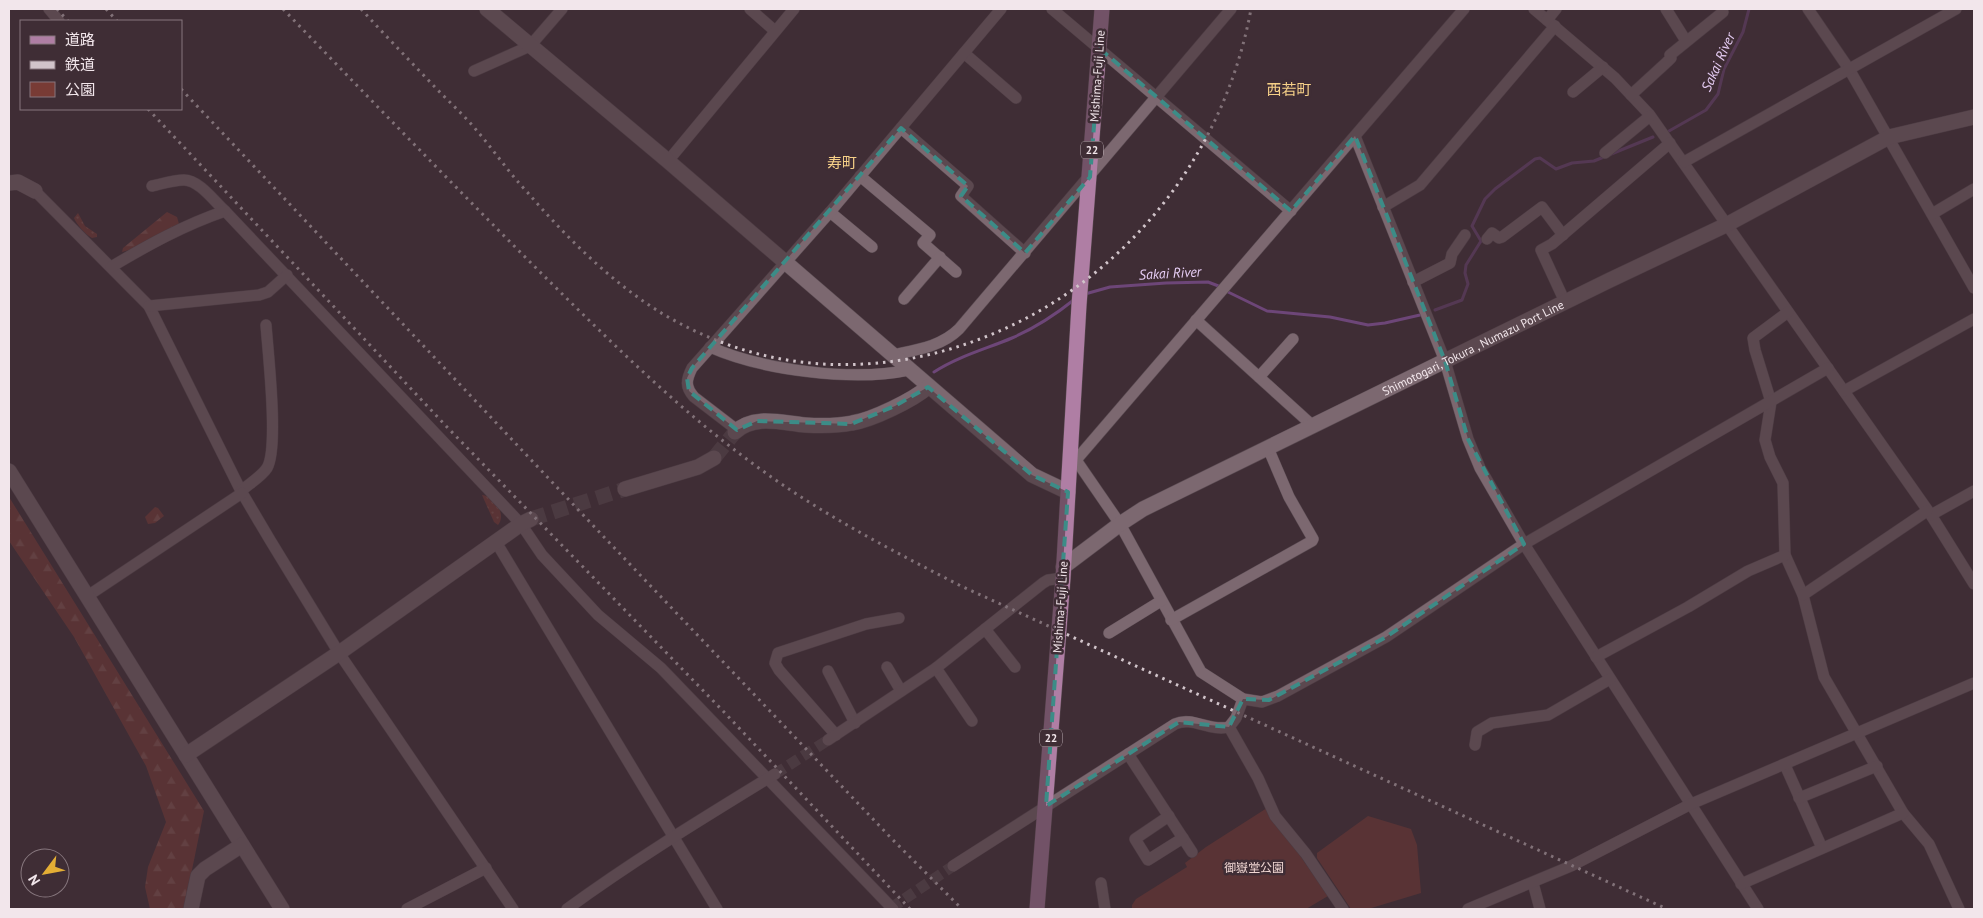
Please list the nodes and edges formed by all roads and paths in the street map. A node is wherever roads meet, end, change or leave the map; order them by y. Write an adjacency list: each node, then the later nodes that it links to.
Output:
1 (48, 9): 17 (street)
2 (487, 9): 21 (street)
3 (562, 9): 21 (street)
4 (750, 9): 19 (street)
5 (794, 9): 19 (street)
6 (1001, 9): 23 (street)
7 (1052, 9): 22 (street)
8 (1102, 9): 22 (main road, Mishima-Fuji Line / 22)
9 (1231, 9): 29 (street)
10 (1464, 9): 34 (street)
11 (1534, 9): 18 (street)
12 (1556, 9): 18 (street)
13 (1666, 9): 20 (street)
14 (1808, 9): 25 (street)
15 (1956, 9): 25 (street)
16 (1723, 12): 20 (street)
17 (59, 20)
18 (1551, 23): 24 (street); 46 (street)
19 (775, 31): 38 (street)
20 (1686, 41): 28 (street)
21 (530, 46): 26 (street); 38 (street)
22 (1100, 49): 29 (street); 41 (main road, Mishima-Fuji Line / 22)
23 (964, 52): 30 (street); 33 (street)
24 (1602, 67): 27 (street); 28 (street)
25 (1849, 69): 35 (street); 39 (street)
26 (474, 71)
27 (1573, 92)
28 (1631, 95): 31 (street)
29 (1156, 96): 41 (street); 48 (street)
30 (1016, 98)
31 (1650, 116): 36 (street); 37 (street)
32 (1974, 117): 35 (street, Shimotogari, Tokura , Numazu Port Line)
33 (901, 128): 40 (street); 56 (street)
34 (1355, 136): 46 (street); 48 (street)
35 (1889, 138): 50 (street); 51 (street, Shimotogari, Tokura , Numazu Port Line)
36 (1670, 144): 39 (street); 53 (street)
37 (1605, 153)
38 (668, 160): 58 (street)
39 (1684, 162): 51 (street)
40 (860, 176): 49 (street); 57 (street)
41 (1090, 177): 56 (street); 85 (main road, Mishima-Fuji Line / 22)
42 (9, 183): 45 (street)
43 (152, 186): 47 (street)
44 (1974, 189): 50 (street)
45 (35, 191): 59 (street)
46 (1383, 207): 62 (street)
47 (225, 211): 59 (street); 61 (street)
48 (1291, 211): 68 (street)
49 (830, 212): 55 (street); 58 (street)
50 (1932, 214): 63 (street)
51 (1726, 225): 65 (street, Shimotogari, Tokura , Numazu Port Line); 67 (street)
52 (1465, 235): 62 (street)
53 (1563, 235): 54 (street); 65 (street)
54 (1487, 238)
55 (872, 247)
56 (1025, 252): 73 (street)
57 (940, 257): 60 (street); 64 (street)
58 (786, 263): 72 (street); 73 (street)
59 (111, 267): 66 (street)
60 (956, 272)
61 (287, 275): 66 (street); 92 (street)
62 (1413, 282): 74 (street)
63 (1974, 288)
64 (904, 299)
65 (1565, 302): 74 (street, Shimotogari, Tokura , Numazu Port Line)
66 (149, 306): 89 (street)
67 (1788, 312): 75 (street); 80 (street)
68 (1196, 320): 77 (street); 85 (street)
69 (1974, 320): 79 (street)
70 (266, 325): 89 (street)
71 (1293, 339): 77 (street)
72 (710, 347): 76 (street); 82 (street)
73 (892, 355): 76 (street)
74 (1445, 361): 81 (street, Shimotogari, Tokura , Numazu Port Line); 95 (street)
75 (1828, 368): 79 (street); 80 (street)
76 (909, 370): 78 (street)
77 (1259, 377): 81 (street)
78 (928, 387): 82 (street); 90 (street)
79 (1844, 391): 91 (street)
80 (1771, 402): 95 (street); 96 (street)
81 (1313, 426): 83 (street, Shimotogari, Tokura , Numazu Port Line)
82 (736, 431)
83 (1268, 448): 93 (street, Shimotogari, Tokura , Numazu Port Line); 103 (street)
84 (714, 458): 87 (street)
85 (1072, 460): 90 (main road, Mishima-Fuji Line / 22); 93 (street)
86 (9, 471): 100 (street)
87 (625, 489)
88 (1974, 491): 91 (street)
89 (242, 492): 100 (street); 106 (street)
90 (1068, 492): 97 (main road, Mishima-Fuji Line / 22)
91 (1929, 513): 98 (street); 99 (street)
92 (526, 521): 94 (street); 125 (street)
93 (1120, 524): 97 (street, Shimotogari, Tokura , Numazu Port Line); 101 (street)
94 (496, 542): 106 (street); 131 (street)
95 (1524, 544): 107 (street); 115 (street)
96 (1786, 555): 99 (street); 107 (street)
97 (1063, 573): 104 (street); 128 (main road, Mishima-Fuji Line / 22)
98 (1974, 584)
99 (1803, 595): 119 (street)
100 (86, 597): 122 (street)
101 (1161, 601): 103 (street); 105 (street)
102 (900, 618): 117 (street)
103 (1172, 620): 115 (street)
104 (985, 629): 109 (street); 110 (street)
105 (1109, 633)
106 (339, 653): 122 (street); 137 (street)
107 (1596, 657): 112 (street)
108 (887, 667): 114 (street)
109 (1015, 667)
110 (936, 668): 114 (street); 116 (street)
111 (828, 671): 117 (street)
112 (1610, 679): 120 (street); 127 (street)
113 (1974, 683): 119 (street)
114 (901, 692): 117 (street)
115 (1243, 699): 118 (street)
116 (972, 721)
117 (855, 722)
118 (1229, 727): 121 (street); 150 (street)
119 (1858, 734): 123 (street); 124 (street)
120 (1475, 745)
121 (1128, 754): 128 (street); 130 (street)
122 (186, 755): 133 (street)
123 (1785, 765): 126 (street); 127 (street)
124 (1877, 766): 126 (street); 129 (street)
125 (771, 776): 131 (street); 147 (street)
126 (1799, 798): 134 (street)
127 (1691, 804): 138 (street); 140 (street)
128 (1046, 806): 136 (street); 148 (main road, Mishima-Fuji Line / 22)
129 (1903, 813): 134 (street); 154 (street)
130 (1169, 816): 132 (street); 132 (street)
131 (674, 836): 145 (street); 146 (street)
132 (1183, 838): 135 (street)
133 (242, 845): 141 (street); 142 (street)
134 (1822, 848): 140 (street)
135 (1192, 852)
136 (953, 866)
137 (486, 868): 143 (street); 144 (street)
138 (1533, 882): 151 (street); 152 (street)
139 (1101, 883): 149 (street)
140 (1741, 884): 153 (street)
141 (191, 909)
142 (282, 909)
143 (407, 909)
144 (513, 909)
145 (567, 909)
146 (717, 909)
147 (891, 909)
148 (1037, 909)
149 (1105, 909)
150 (1343, 909)
151 (1468, 909)
152 (1540, 909)
153 (1758, 909)
154 (1959, 909)

